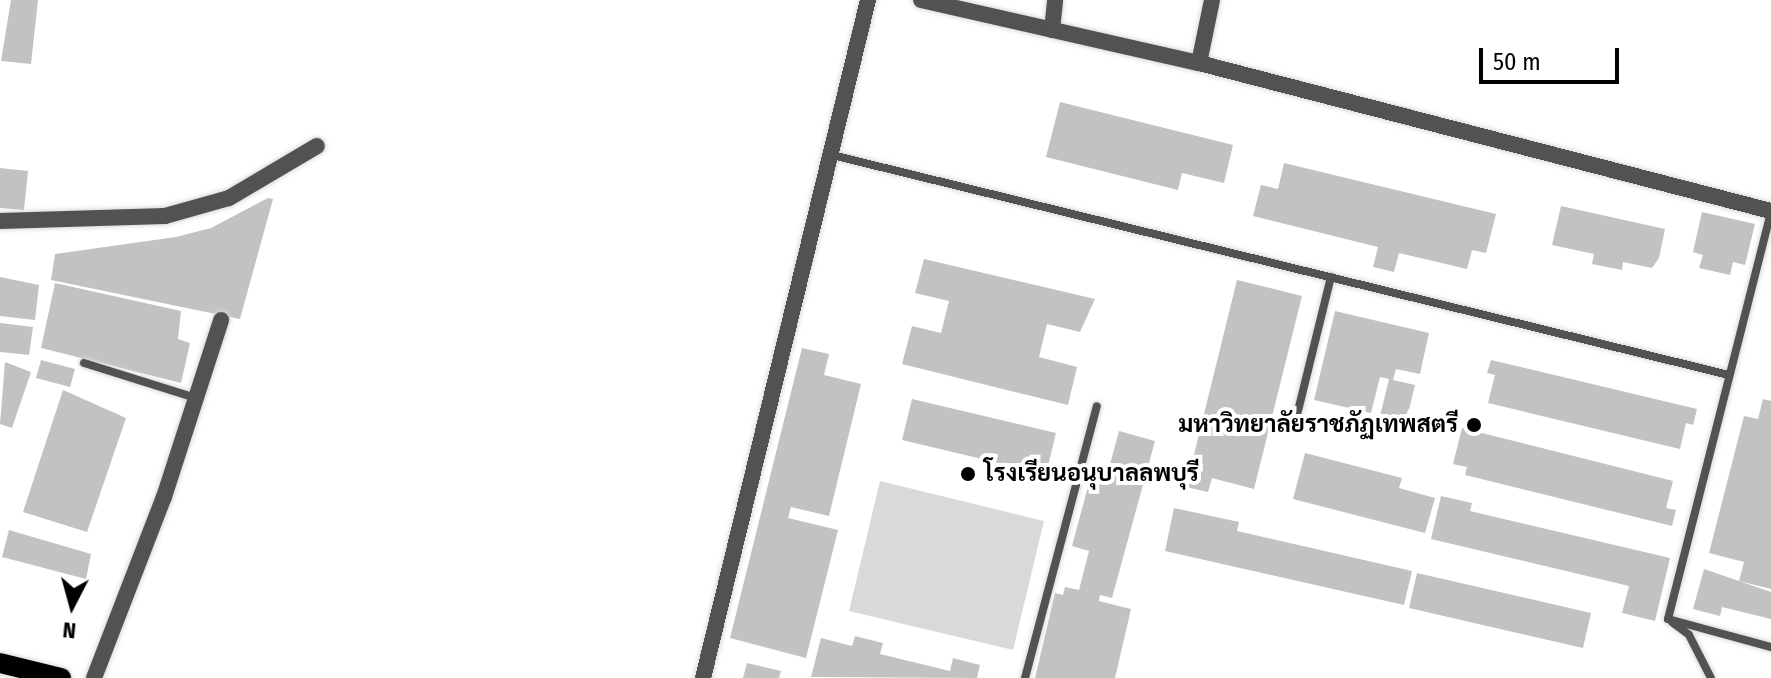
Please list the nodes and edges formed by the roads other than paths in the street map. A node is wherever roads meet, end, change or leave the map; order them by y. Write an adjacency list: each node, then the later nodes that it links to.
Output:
1 (868, 0): 8 (street)
2 (921, 0): 5 (street)
3 (1055, 0): 5 (street)
4 (1212, 0): 6 (street)
5 (1052, 30): 6 (street)
6 (1199, 63): 9 (street)
7 (317, 146): 10 (street)
8 (832, 155): 11 (lane); 23 (street)
9 (1771, 211): 14 (lane)
10 (0, 221)
11 (1331, 277): 14 (lane); 17 (lane)
12 (221, 320): 15 (street)
13 (84, 363): 15 (lane)
14 (1729, 375): 18 (lane)
15 (196, 398): 22 (street)
16 (1097, 406): 24 (lane)
17 (1298, 411)
18 (1668, 619): 19 (lane); 25 (lane)
19 (1771, 647)
20 (0, 663): 21 (main road)
21 (61, 678)
22 (94, 678)
23 (703, 678)
24 (1025, 678)
25 (1711, 678)

